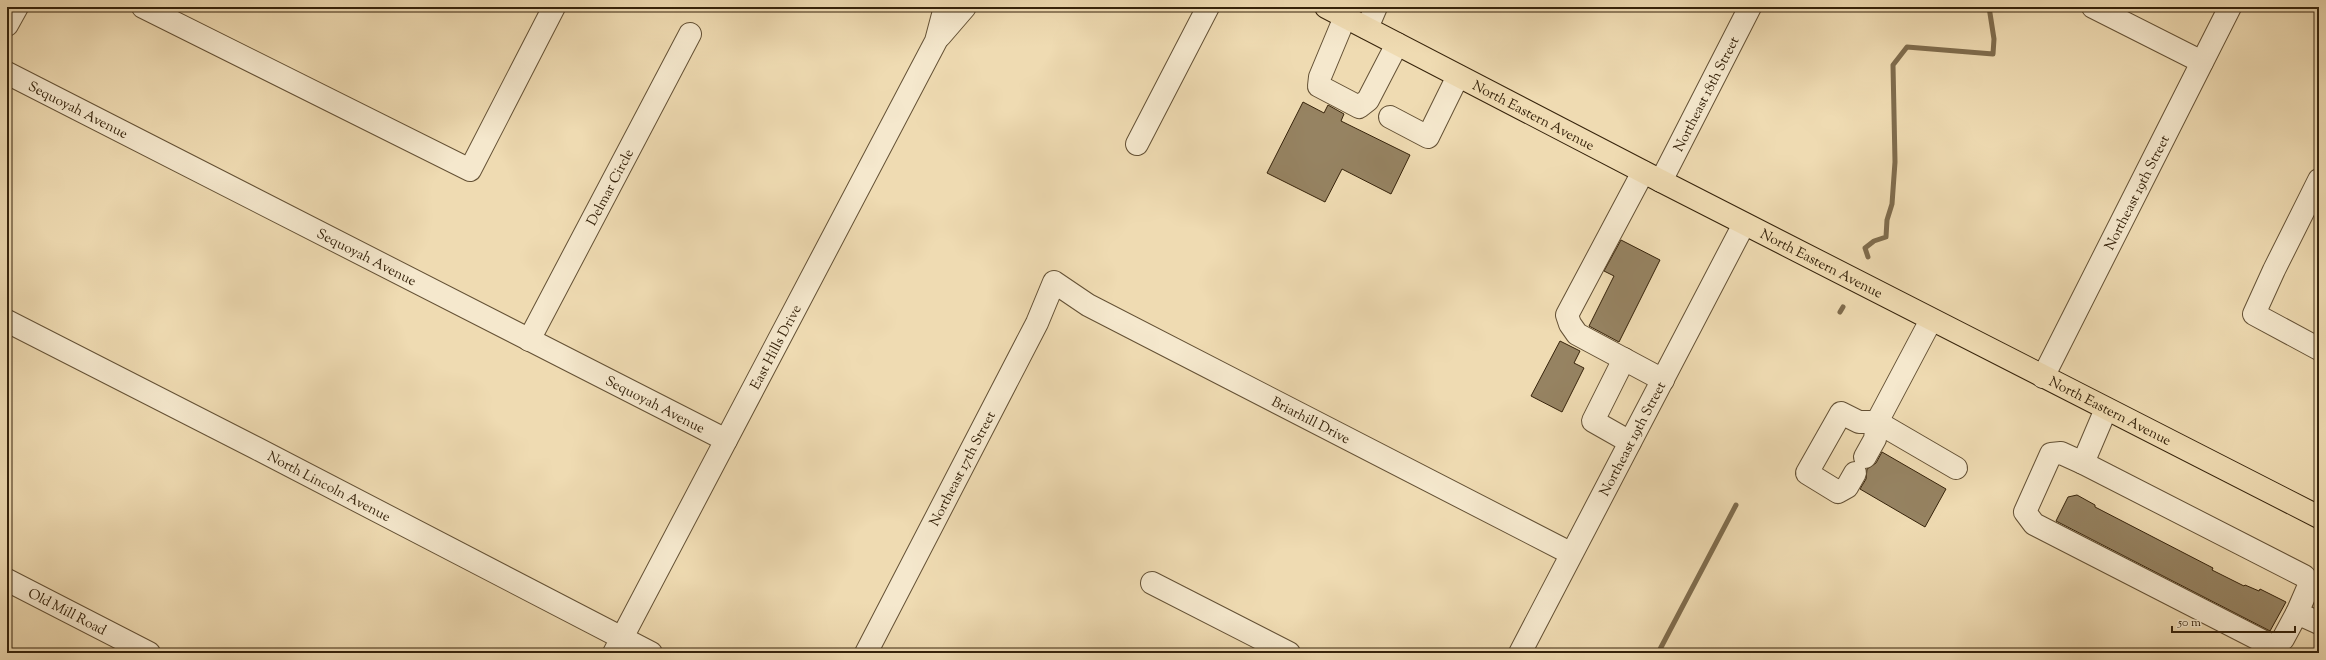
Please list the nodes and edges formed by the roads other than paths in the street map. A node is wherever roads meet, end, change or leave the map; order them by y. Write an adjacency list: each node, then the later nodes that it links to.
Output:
1 (17, 7): 12 (street)
2 (143, 7): 3 (street)
3 (554, 7)
4 (945, 7): 15 (street, East Hills Drive)
5 (965, 7): 15 (street, East Hills Drive)
6 (1208, 7): 21 (street)
7 (1376, 7): 13 (street)
8 (1750, 7): 22 (street, Northeast 18th Street)
9 (2093, 7): 17 (street)
10 (2230, 7): 17 (street, Northeast 19th Street)
11 (1340, 11): 13 (main road, North Eastern Avenue); 16 (street)
12 (7, 25)
13 (1367, 28): 16 (main road, North Eastern Avenue)
14 (690, 34): 28 (street, Delmar Circle)
15 (936, 41): 35 (street, East Hills Drive)
16 (1397, 44): 19 (main road, North Eastern Avenue)
17 (2202, 62): 31 (street, Northeast 19th Street)
18 (7, 73): 28 (street, Sequoyah Avenue)
19 (1458, 76): 20 (street); 22 (main road, North Eastern Avenue)
20 (1390, 117)
21 (1138, 144)
22 (1652, 176): 24 (main road, North Eastern Avenue); 30 (street, Northeast 18th Street)
23 (2319, 180): 29 (street)
24 (1744, 224): 26 (main road, North Eastern Avenue); 32 (street, Northeast 19th Street)
25 (1054, 282): 40 (street, Briarhill Drive); 48 (street, Northeast 17th Street)
26 (1931, 320): 31 (main road, North Eastern Avenue); 34 (street)
27 (7, 321): 45 (street, North Lincoln Avenue)
28 (529, 340): 35 (street, Sequoyah Avenue)
29 (2319, 349)
30 (1624, 359): 32 (street); 36 (street)
31 (2043, 377): 33 (main road, North Eastern Avenue)
32 (1663, 380): 36 (street, Northeast 19th Street)
33 (2106, 409): 37 (street); 39 (main road, North Eastern Avenue)
34 (1877, 422): 34 (street); 38 (street)
35 (726, 440): 45 (street, East Hills Drive)
36 (1630, 442): 40 (street, Northeast 19th Street)
37 (2083, 463): 43 (street); 43 (street)
38 (1956, 468)
39 (2319, 517)
40 (1570, 553): 50 (street, Northeast 19th Street)
41 (7, 580): 46 (street, Old Mill Road)
42 (1152, 582): 49 (street)
43 (2296, 613): 44 (street)
44 (2319, 624)
45 (618, 646): 47 (street, North Lincoln Avenue)
46 (149, 653)
47 (651, 653)
48 (866, 653)
49 (1290, 653)
50 (1520, 653)

